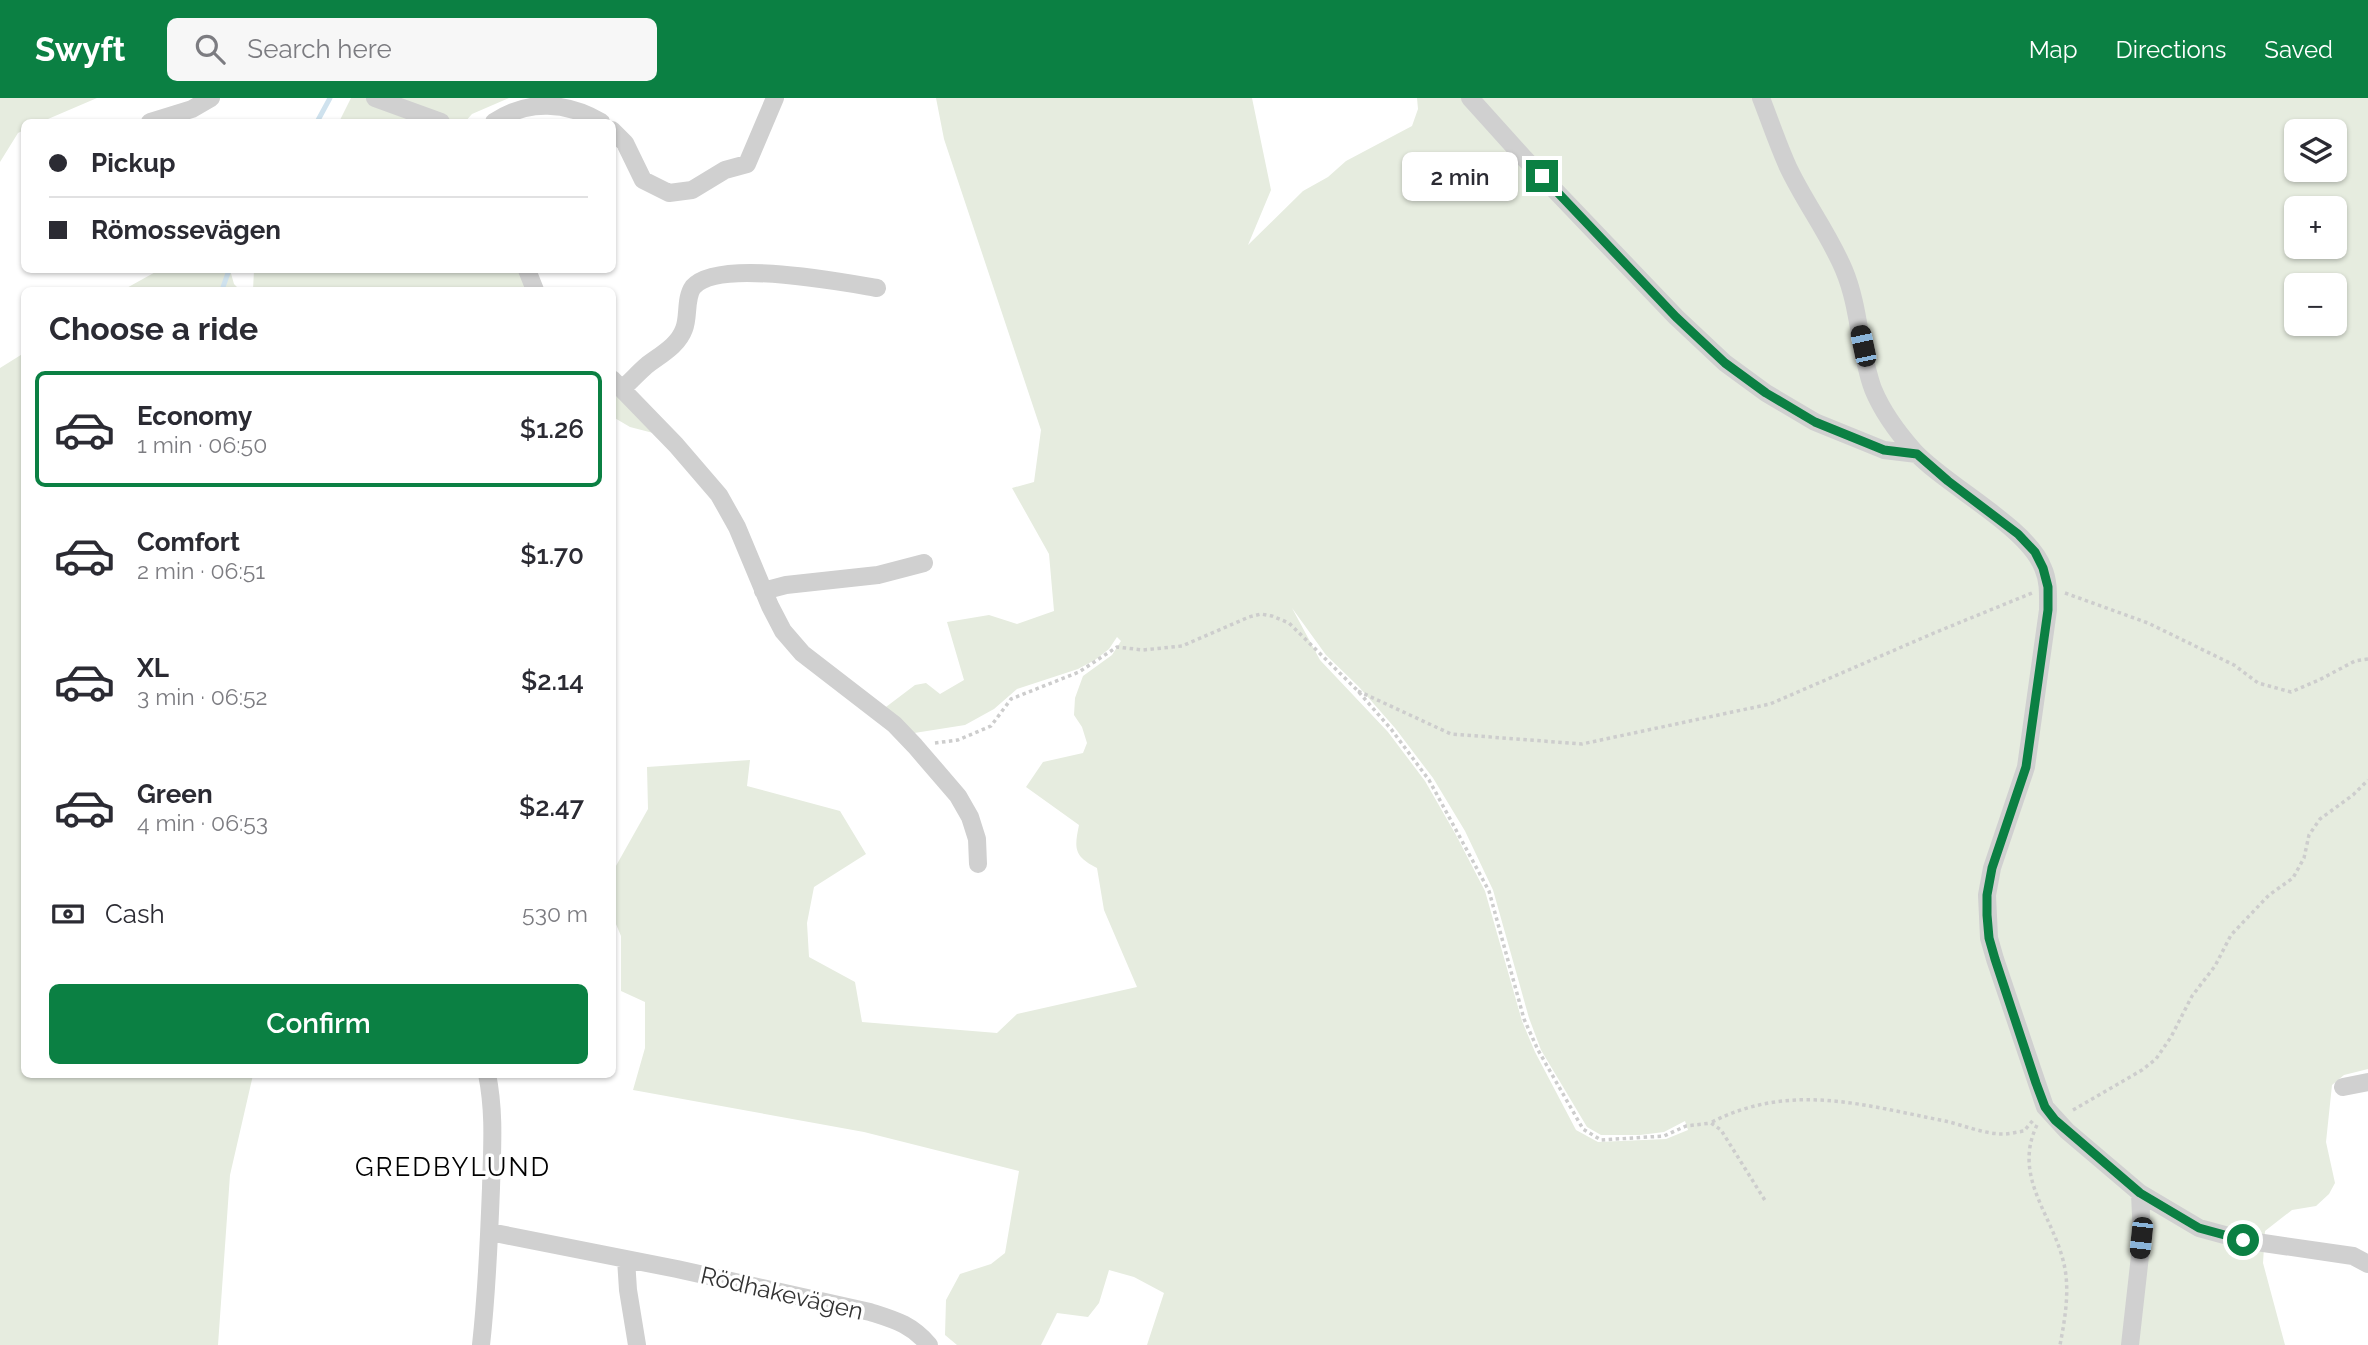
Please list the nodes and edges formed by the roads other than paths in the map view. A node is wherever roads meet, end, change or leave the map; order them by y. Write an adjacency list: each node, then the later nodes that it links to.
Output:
1 (211, 98): 6 (street)
2 (375, 98): 7 (street)
3 (775, 98): 10 (street)
4 (1470, 98): 13 (street)
5 (1761, 98): 13 (street)
6 (160, 119)
7 (433, 119)
8 (500, 119): 9 (street)
9 (594, 119)
10 (616, 134)
11 (877, 288): 12 (street)
12 (618, 383): 15 (street)
13 (1917, 454): 20 (street)
14 (924, 563): 15 (street)
15 (763, 591): 16 (street)
16 (978, 864)
17 (488, 1078): 21 (street)
18 (2368, 1082): 19 (street)
19 (2343, 1087)
20 (2140, 1193): 22 (street); 27 (street)
21 (490, 1232): 23 (street, Rödhakevägen); 24 (street)
22 (2363, 1258)
23 (626, 1259): 25 (street); 26 (street, Rödhakevägen)
24 (481, 1345)
25 (637, 1345)
26 (929, 1345)
27 (2130, 1345)

